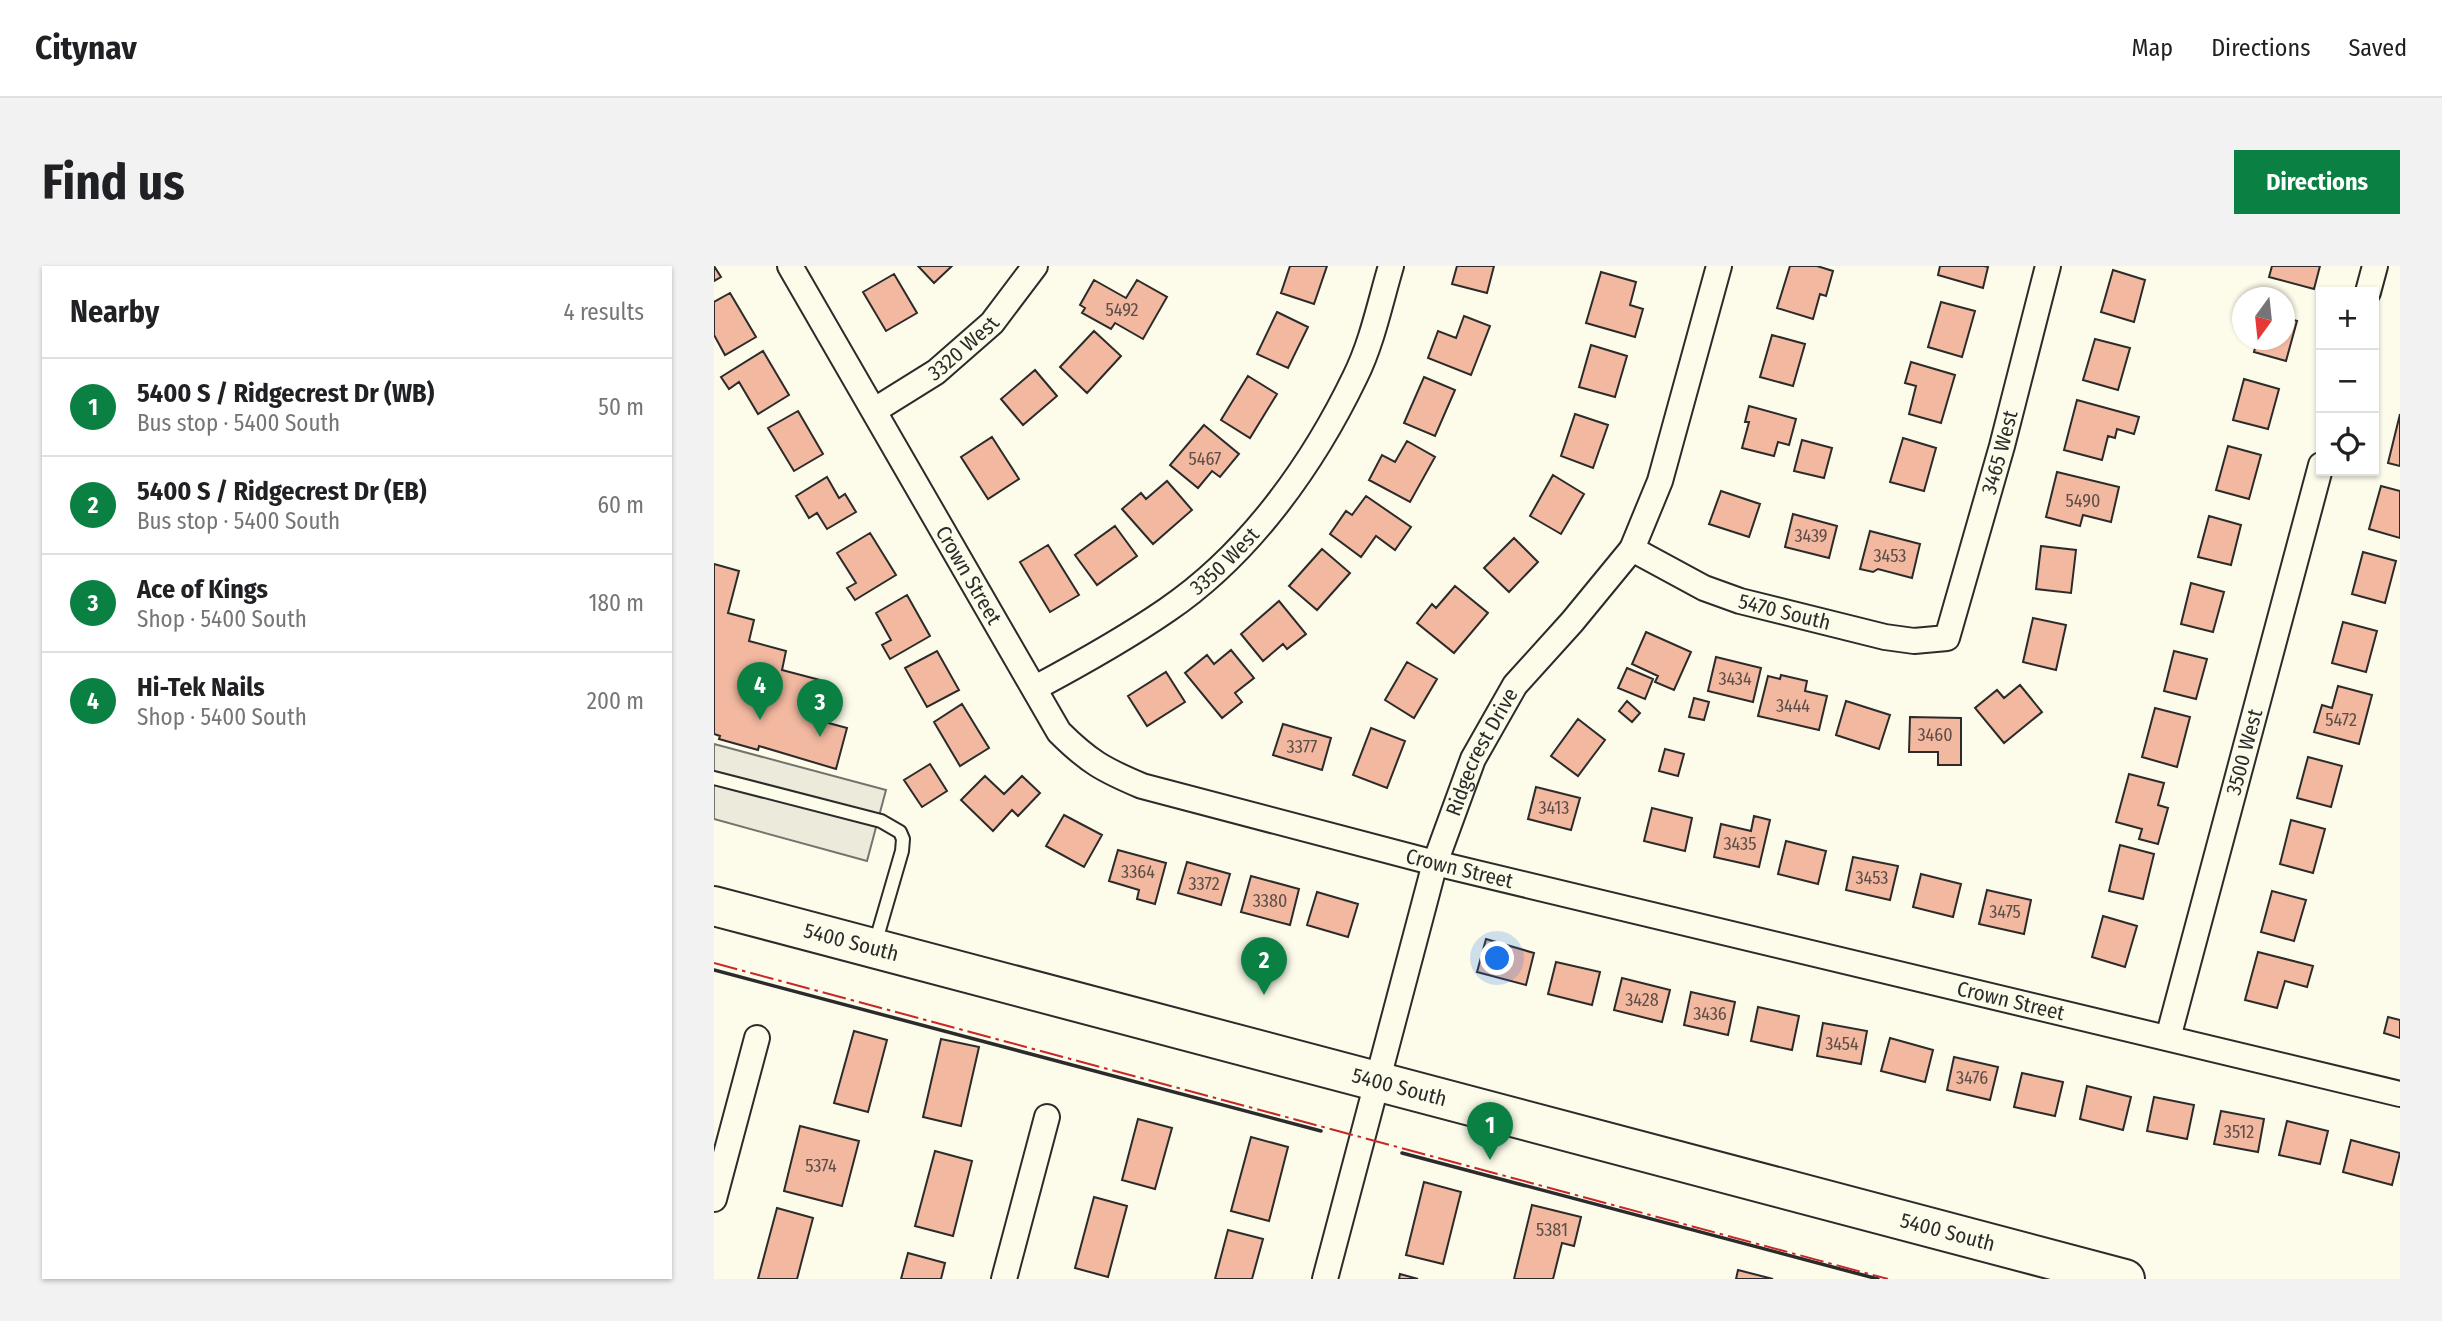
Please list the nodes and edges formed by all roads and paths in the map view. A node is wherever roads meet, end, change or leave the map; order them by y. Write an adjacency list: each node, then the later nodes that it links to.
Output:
1 (790, 266): 8 (street, Crown Street)
2 (1035, 266): 8 (street, 3320 West)
3 (1391, 266): 12 (street, 3350 West)
4 (1719, 266): 10 (street, Ridgecrest Drive)
5 (2049, 266): 11 (street, 3465 West)
6 (2375, 266): 7 (street)
7 (2369, 287)
8 (875, 410): 12 (street, Crown Street)
9 (2318, 476): 18 (street, 3500 West)
10 (1632, 549): 11 (street, 5470 South); 14 (street, Ridgecrest Drive)
11 (1947, 638)
12 (1035, 688): 14 (street, Crown Street)
13 (714, 778): 16 (lane)
14 (1435, 863): 18 (street, Crown Street); 19 (street, Ridgecrest Drive)
15 (714, 906): 16 (main road, 5400 South)
16 (873, 948): 19 (main road, 5400 South)
17 (757, 1038): 22 (street)
18 (2168, 1038): 20 (street, Crown Street)
19 (1378, 1082): 24 (street, Ridgecrest Drive); 25 (main road, 5400 South)
20 (2400, 1094)
21 (1047, 1117): 23 (street)
22 (714, 1199)
23 (1004, 1279)
24 (1325, 1279)
25 (2125, 1279)

